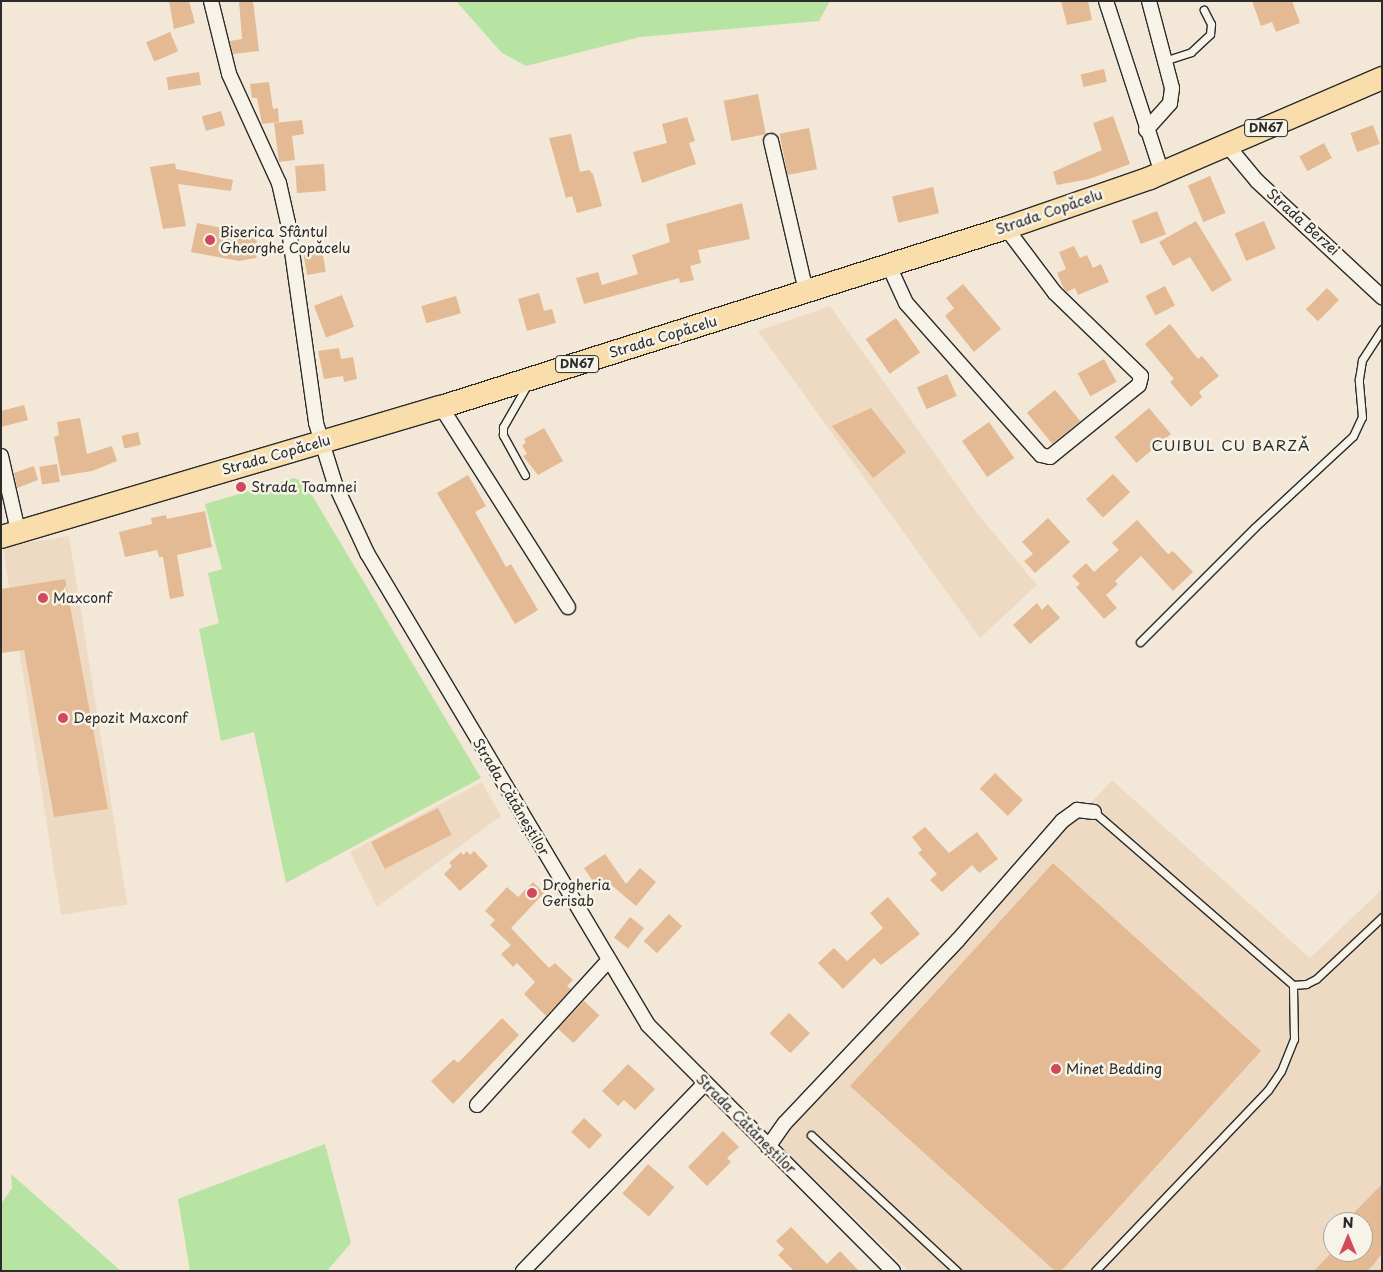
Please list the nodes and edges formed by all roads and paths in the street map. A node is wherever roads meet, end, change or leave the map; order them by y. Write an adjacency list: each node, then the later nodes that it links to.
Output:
1 (211, 1): 18 (street)
2 (1106, 1): 7 (street)
3 (1150, 1): 5 (street)
4 (1204, 10): 5 (lane)
5 (1167, 60): 7 (street)
6 (1382, 78): 9 (main road, DN67)
7 (1146, 130): 10 (street)
8 (772, 141): 13 (street)
9 (1227, 145): 10 (main road, DN67); 14 (street, Strada Berzei)
10 (1156, 175): 11 (main road, Strada Copăcelu / DN67)
11 (1006, 228): 12 (main road, Strada Copăcelu / DN67); 12 (street)
12 (889, 266): 13 (main road, Strada Copăcelu / DN67)
13 (806, 292): 16 (main road, Strada Copăcelu / DN67)
14 (1382, 297)
15 (1382, 329): 23 (lane)
16 (534, 377): 17 (main road, Strada Copăcelu / DN67); 20 (lane)
17 (441, 407): 18 (main road, Strada Copăcelu / DN67); 22 (street)
18 (322, 442): 21 (main road, Strada Copăcelu / DN67); 26 (street, Strada Cătăneștilor)
19 (1, 456): 21 (street)
20 (525, 475)
21 (10, 534)
22 (568, 607)
23 (1140, 642)
24 (1094, 812): 27 (lane); 31 (street)
25 (1382, 917): 27 (lane)
26 (608, 961): 28 (street, Strada Cătăneștilor); 29 (street)
27 (1293, 985): 35 (lane)
28 (705, 1084): 31 (street, Strada Cătăneștilor); 32 (street)
29 (477, 1105)
30 (811, 1135): 34 (lane)
31 (768, 1147): 33 (street, Strada Cătăneștilor)
32 (523, 1271)
33 (894, 1271)
34 (957, 1271)
35 (1095, 1271)

